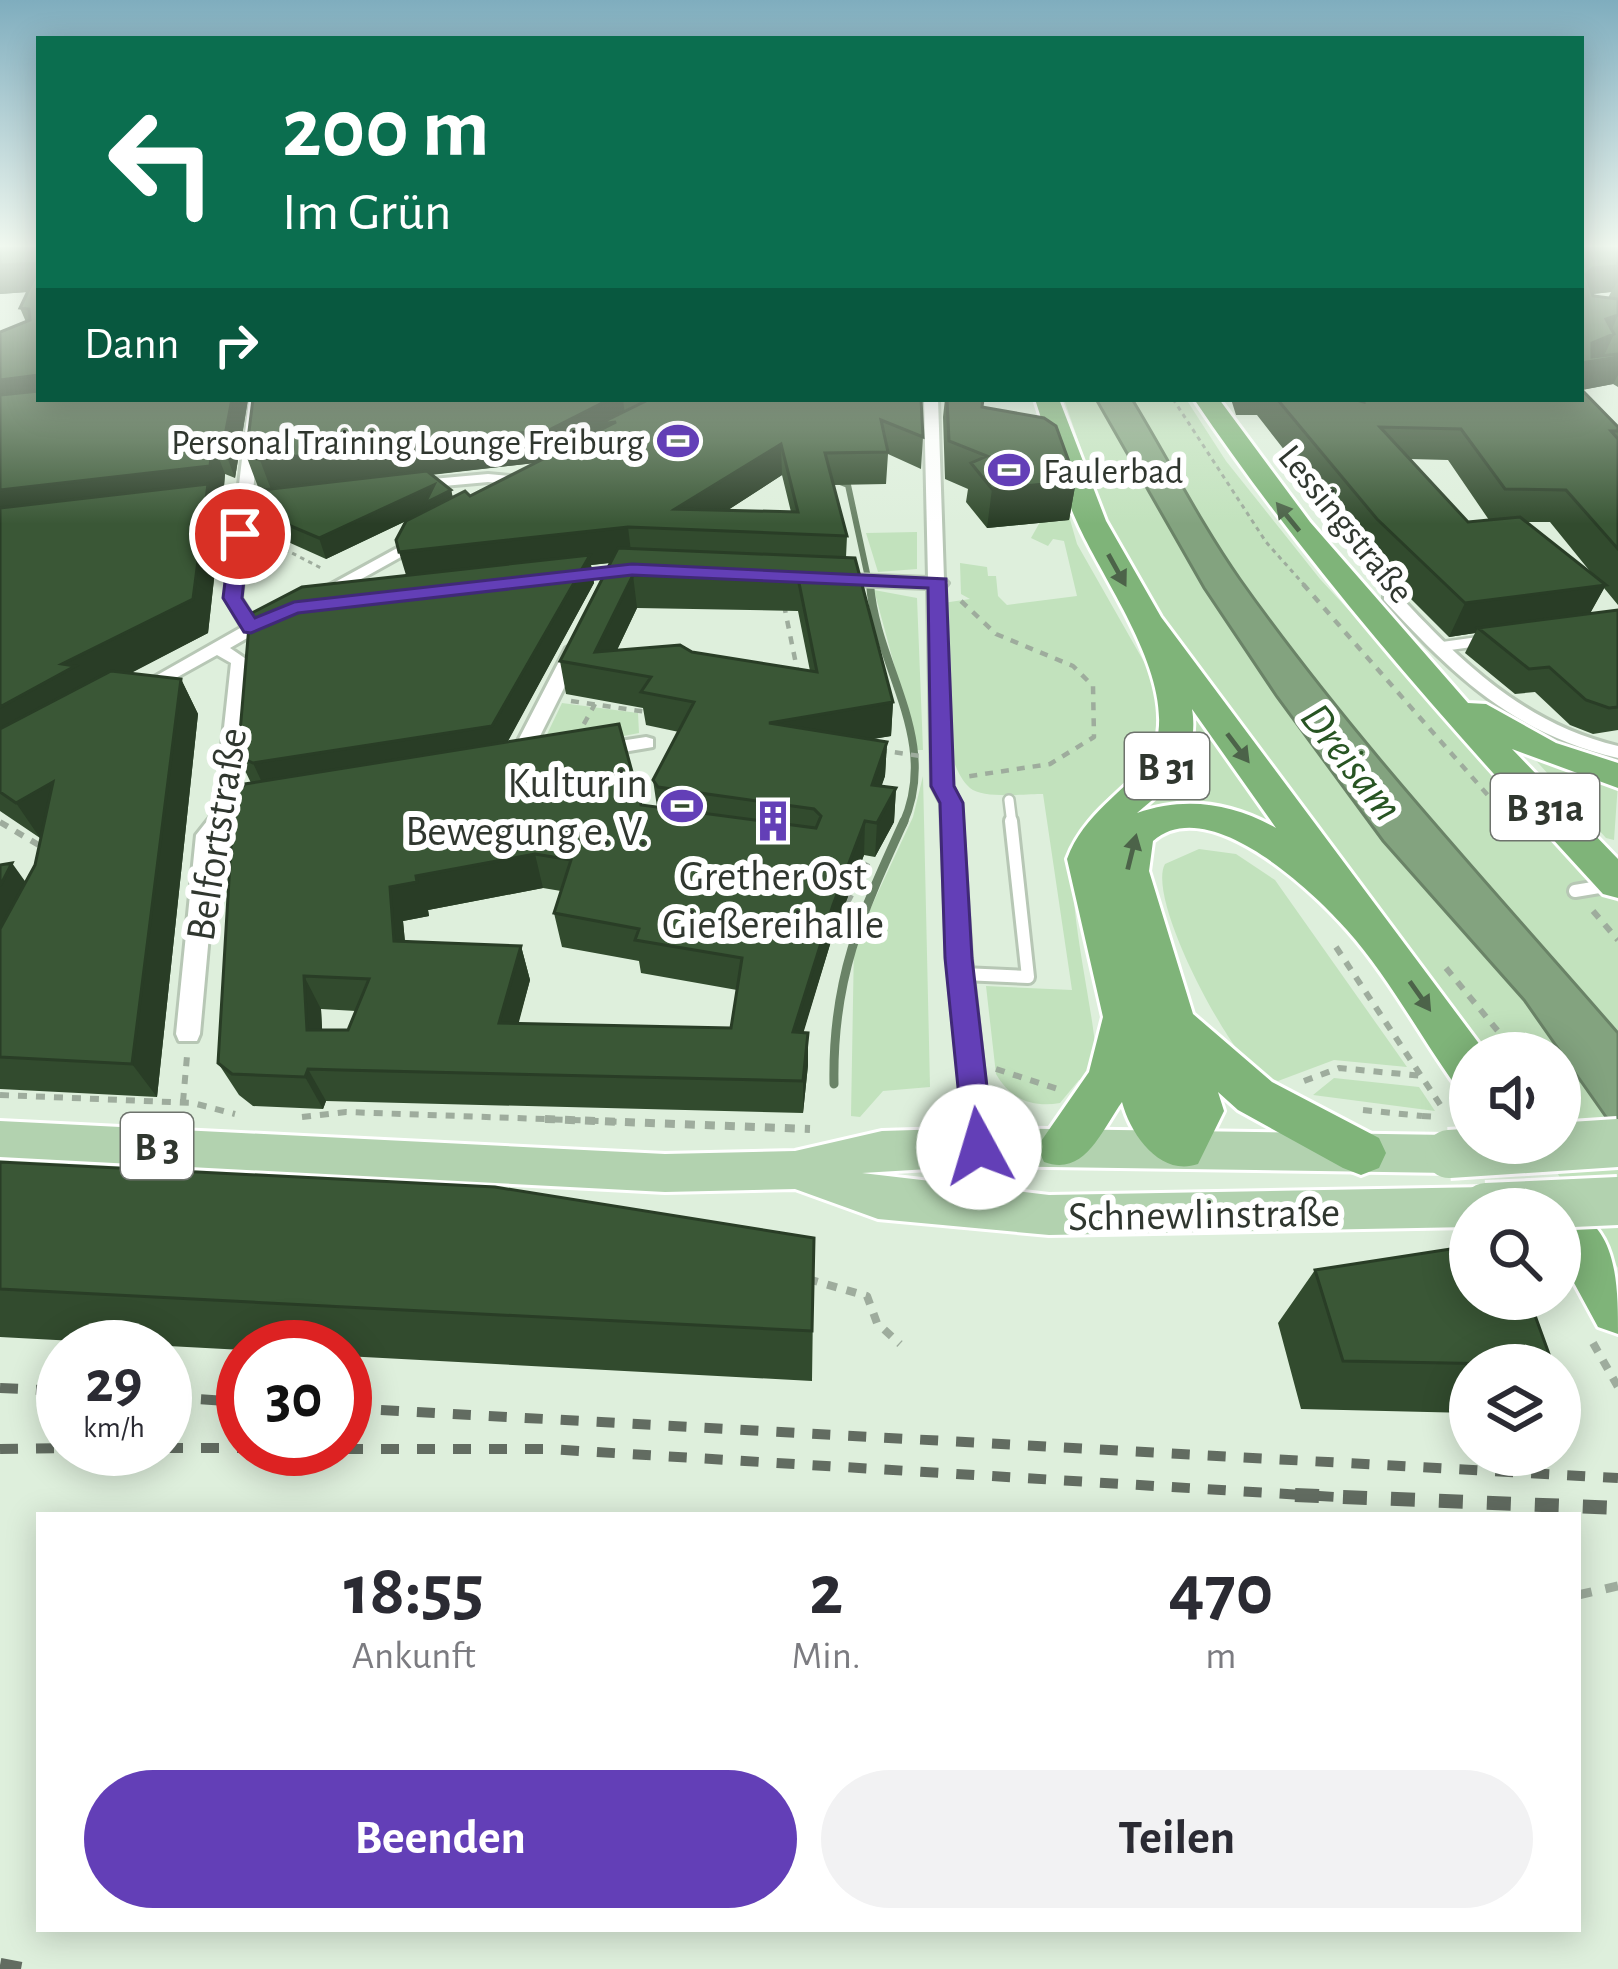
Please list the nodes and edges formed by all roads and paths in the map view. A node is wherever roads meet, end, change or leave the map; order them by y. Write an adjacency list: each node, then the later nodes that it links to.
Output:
1 (256, 402): 8 (street)
2 (931, 402): 16 (street)
3 (1048, 402): 20 (highway, B 31, one-way to 20)
4 (1208, 402): 26 (highway, Lessingstraße, one-way to 4)
5 (401, 487): 7 (street)
6 (311, 497): 8 (street)
7 (492, 504)
8 (243, 506): 9 (street); 21 (street)
9 (175, 513)
10 (451, 525): 19 (street)
11 (297, 546): 12 (path)
12 (288, 551): 13 (path); 14 (path)
13 (267, 559)
14 (319, 567)
15 (779, 578): 16 (street); 27 (path)
16 (948, 590): 38 (street); 38 (path)
17 (1390, 596): 24 (street)
18 (363, 600): 19 (street)
19 (294, 608): 21 (street)
20 (1146, 619): 47 (highway, one-way to 47); 51 (highway, B 31)
21 (251, 627): 25 (street)
22 (582, 634): 28 (street)
23 (1505, 638): 24 (lane)
24 (1439, 647): 35 (street)
25 (217, 648): 29 (street); 54 (street, Belfortstraße)
26 (1437, 690): 39 (highway); 44 (highway, B 31a)
27 (802, 693)
28 (549, 698): 30 (path); 37 (street)
29 (120, 701)
30 (595, 704): 31 (path); 37 (path)
31 (664, 715)
32 (646, 743): 34 (street)
33 (860, 747): 36 (path)
34 (581, 752)
35 (1618, 752)
36 (905, 754)
37 (519, 759)
38 (942, 776): 50 (street)
39 (1618, 776)
40 (1009, 800): 50 (lane)
41 (0, 821): 42 (path)
42 (53, 849)
43 (868, 862): 46 (path)
44 (1618, 884): 45 (lane)
45 (1576, 891): 48 (path)
46 (848, 903)
47 (1353, 935): 52 (highway, one-way to 47); 55 (highway, one-way to 55); 58 (path)
48 (1618, 940)
49 (1446, 968): 53 (path)
50 (963, 974): 56 (street)
51 (1124, 1010): 71 (highway); 72 (highway, B 31)
52 (1174, 1024): 67 (highway); 72 (highway)
53 (1499, 1032)
54 (188, 1034): 61 (path)
55 (1449, 1044)
56 (970, 1061): 59 (path); 70 (street)
57 (1316, 1073): 58 (path)
58 (1423, 1076): 62 (path)
59 (1065, 1092)
60 (0, 1095): 61 (path)
61 (183, 1102): 63 (path)
62 (1444, 1109)
63 (252, 1115)
64 (1422, 1116): 67 (path)
65 (288, 1117): 66 (path)
66 (821, 1128)
67 (1360, 1131): 69 (main road, Schnewlinstraße / B 3, bridge); 72 (main road, Schnewlinstraße / B 3)
68 (0, 1139): 73 (main road, Schnewlinstraße / B 3)
69 (1618, 1143)
70 (979, 1147): 71 (main road, Schnewlinstraße / B 3); 73 (main road, Schnewlinstraße / B 3)
71 (1062, 1147): 72 (main road, Schnewlinstraße / B 3)
72 (1180, 1149): 77 (main road)
73 (795, 1169): 77 (main road, Schnewlinstraße / B 3)
74 (1618, 1201): 75 (main road, Schnewlinstraße / B 3, bridge)
75 (1581, 1203)
76 (1449, 1208): 77 (main road, Schnewlinstraße / B 3)
77 (1198, 1216)
78 (1581, 1243): 80 (highway)
79 (798, 1276): 81 (path)
80 (1618, 1308)
81 (900, 1344)
82 (1617, 1586): 83 (path)
83 (1581, 1593)

